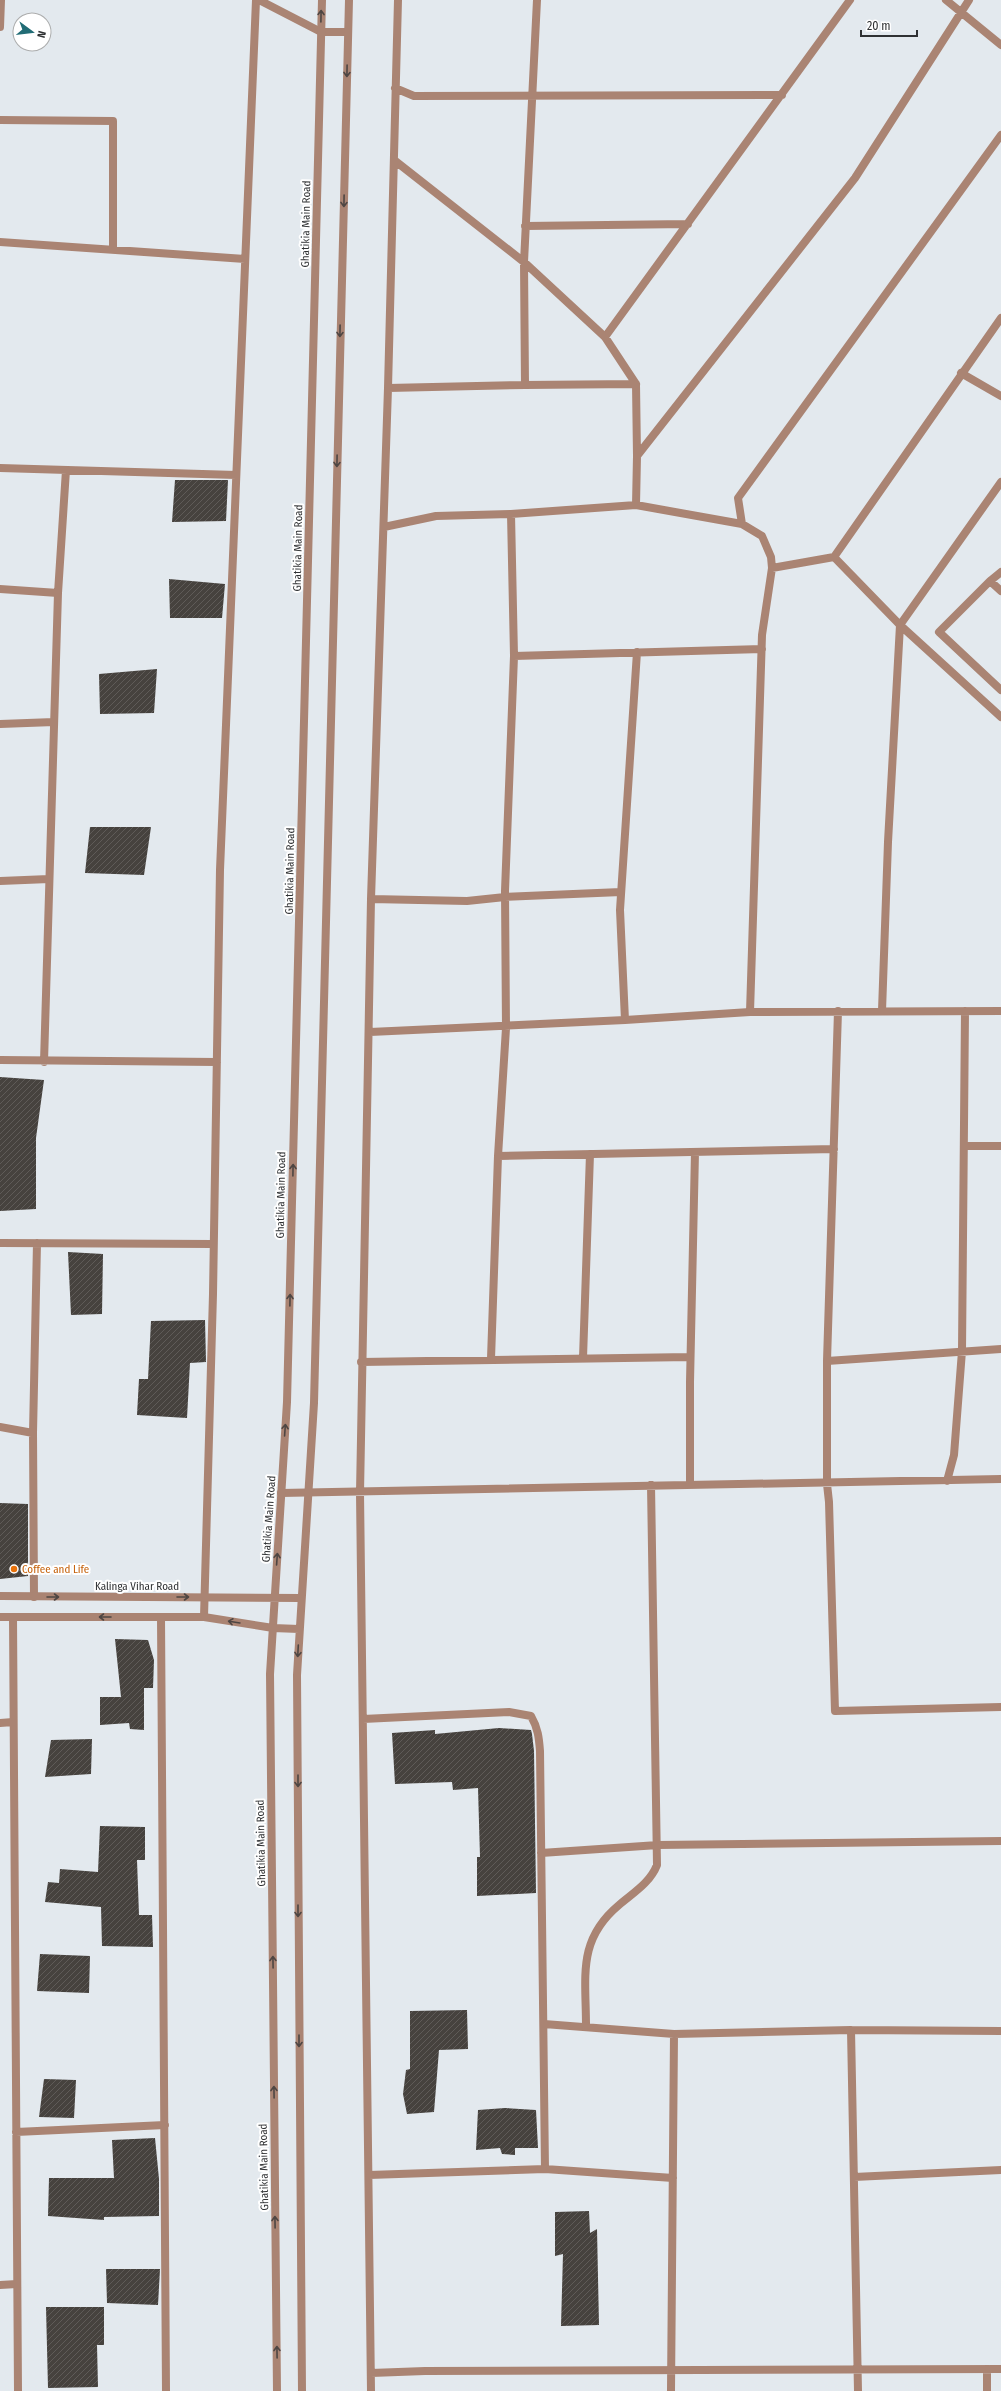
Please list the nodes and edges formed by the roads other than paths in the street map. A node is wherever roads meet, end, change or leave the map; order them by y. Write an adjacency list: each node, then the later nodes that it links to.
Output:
1 (1, 0): 12 (street)
2 (256, 0): 26 (street)
3 (259, 0): 13 (street)
4 (322, 0): 13 (street, Ghatikia Main Road, one-way to 4)
5 (349, 0): 14 (street)
6 (398, 0): 16 (street)
7 (537, 0): 17 (street)
8 (850, 0): 18 (street)
9 (946, 0): 11 (street)
10 (969, 0): 11 (street)
11 (962, 12): 15 (street); 35 (street)
12 (0, 27)
13 (321, 32): 14 (street); 98 (street, Ghatikia Main Road, one-way to 13)
14 (348, 32): 99 (street, one-way to 99)
15 (1001, 45)
16 (395, 88): 17 (street); 21 (street)
17 (532, 94): 18 (street); 23 (street)
18 (782, 94): 22 (street)
19 (0, 120): 25 (street)
20 (1001, 135): 42 (street)
21 (394, 160): 27 (street); 33 (street)
22 (688, 224): 23 (street); 29 (street)
23 (526, 226): 27 (street)
24 (0, 242): 25 (street)
25 (113, 249): 26 (street)
26 (245, 259): 38 (street)
27 (524, 262): 29 (street); 32 (street)
28 (1001, 318): 30 (street)
29 (606, 337): 31 (street)
30 (961, 373): 34 (street); 44 (street)
31 (636, 384): 32 (street); 35 (street)
32 (525, 385): 33 (street)
33 (388, 388): 43 (street)
34 (1001, 396)
35 (637, 456): 40 (street)
36 (0, 468): 37 (street)
37 (66, 470): 38 (street); 50 (street)
38 (236, 475): 74 (street)
39 (1001, 482): 51 (street)
40 (636, 505): 41 (street); 42 (street)
41 (511, 514): 43 (street); 54 (street)
42 (742, 524): 45 (street)
43 (384, 527): 63 (street)
44 (834, 557): 45 (street); 51 (street)
45 (772, 568): 52 (street)
46 (1001, 572): 47 (street)
47 (990, 581): 49 (street); 55 (street)
48 (0, 589): 50 (street)
49 (1001, 591)
50 (58, 593): 57 (street)
51 (900, 625): 56 (street); 65 (street)
52 (762, 649): 53 (street); 68 (street)
53 (637, 652): 54 (street); 61 (street)
54 (514, 656): 62 (street)
55 (1001, 690)
56 (1001, 717)
57 (54, 722): 58 (street); 59 (street)
58 (0, 724)
59 (49, 879): 60 (street); 73 (street)
60 (0, 881)
61 (622, 892): 62 (street); 69 (street)
62 (505, 897): 63 (street); 70 (street)
63 (371, 899): 71 (street)
64 (838, 1011): 65 (street); 68 (street); 77 (street)
65 (882, 1011): 66 (street)
66 (965, 1011): 67 (street); 75 (street)
67 (1001, 1011)
68 (750, 1012): 69 (street)
69 (625, 1020): 70 (street)
70 (506, 1028): 71 (street); 80 (street)
71 (370, 1032): 90 (street)
72 (0, 1060): 73 (street)
73 (44, 1062): 74 (street)
74 (216, 1062): 83 (street)
75 (966, 1146): 76 (street); 85 (street)
76 (1001, 1146)
77 (834, 1149): 78 (street); 89 (street)
78 (695, 1152): 79 (street); 86 (street)
79 (590, 1154): 80 (street); 87 (street)
80 (498, 1156): 88 (street)
81 (0, 1243): 82 (street)
82 (37, 1243): 83 (street); 92 (street)
83 (213, 1244): 103 (street)
84 (1001, 1349): 85 (street)
85 (962, 1351): 89 (street); 94 (street)
86 (690, 1357): 87 (street); 95 (street)
87 (583, 1358): 88 (street)
88 (491, 1359): 90 (street)
89 (826, 1361): 96 (street)
90 (361, 1362): 100 (street)
91 (0, 1427): 92 (street)
92 (33, 1433): 102 (street)
93 (1001, 1479): 94 (street)
94 (947, 1481): 96 (street)
95 (690, 1484): 96 (street); 97 (street)
96 (827, 1484): 112 (street)
97 (651, 1485): 100 (street); 117 (street)
98 (281, 1493): 99 (street); 104 (street, Ghatikia Main Road, one-way to 98)
99 (308, 1493): 100 (street); 105 (street)
100 (360, 1493): 113 (street)
101 (0, 1596): 102 (street, Kalinga Vihar Road)
102 (34, 1597): 103 (street, Kalinga Vihar Road, one-way to 103)
103 (204, 1597): 104 (street, Kalinga Vihar Road); 109 (street)
104 (275, 1598): 105 (street, Kalinga Vihar Road); 110 (street, Ghatikia Main Road)
105 (301, 1598): 111 (street)
106 (0, 1617): 107 (street)
107 (13, 1617): 108 (street, one-way to 107); 114 (street)
108 (161, 1617): 109 (street); 124 (street)
109 (204, 1617): 110 (street, one-way to 109)
110 (273, 1628): 111 (street); 140 (street, Ghatikia Main Road, one-way to 110)
111 (299, 1629): 141 (street, one-way to 141)
112 (1001, 1707)
113 (363, 1719): 118 (street); 128 (street)
114 (13, 1722): 115 (street); 125 (street)
115 (0, 1723)
116 (1001, 1842): 117 (street)
117 (658, 1845): 118 (street); 120 (street)
118 (541, 1853): 119 (street)
119 (544, 2024): 120 (street); 126 (street)
120 (586, 2026): 123 (street)
121 (851, 2030): 122 (street); 123 (street); 129 (street)
122 (1001, 2031)
123 (674, 2034): 130 (street)
124 (164, 2125): 125 (street); 139 (street)
125 (16, 2132): 131 (street)
126 (545, 2169): 128 (street); 130 (street)
127 (1001, 2170): 129 (street)
128 (369, 2175): 137 (street)
129 (854, 2177): 136 (street)
130 (673, 2178): 135 (street)
131 (17, 2284): 132 (street); 138 (street)
132 (0, 2285)
133 (987, 2369): 134 (street); 136 (street); 145 (street)
134 (1001, 2369)
135 (671, 2370): 136 (street); 137 (street); 143 (street)
136 (857, 2370): 144 (street)
137 (371, 2374): 142 (street)
138 (18, 2391)
139 (166, 2391)
140 (277, 2391)
141 (302, 2391)
142 (372, 2391)
143 (671, 2391)
144 (858, 2391)
145 (987, 2391)

